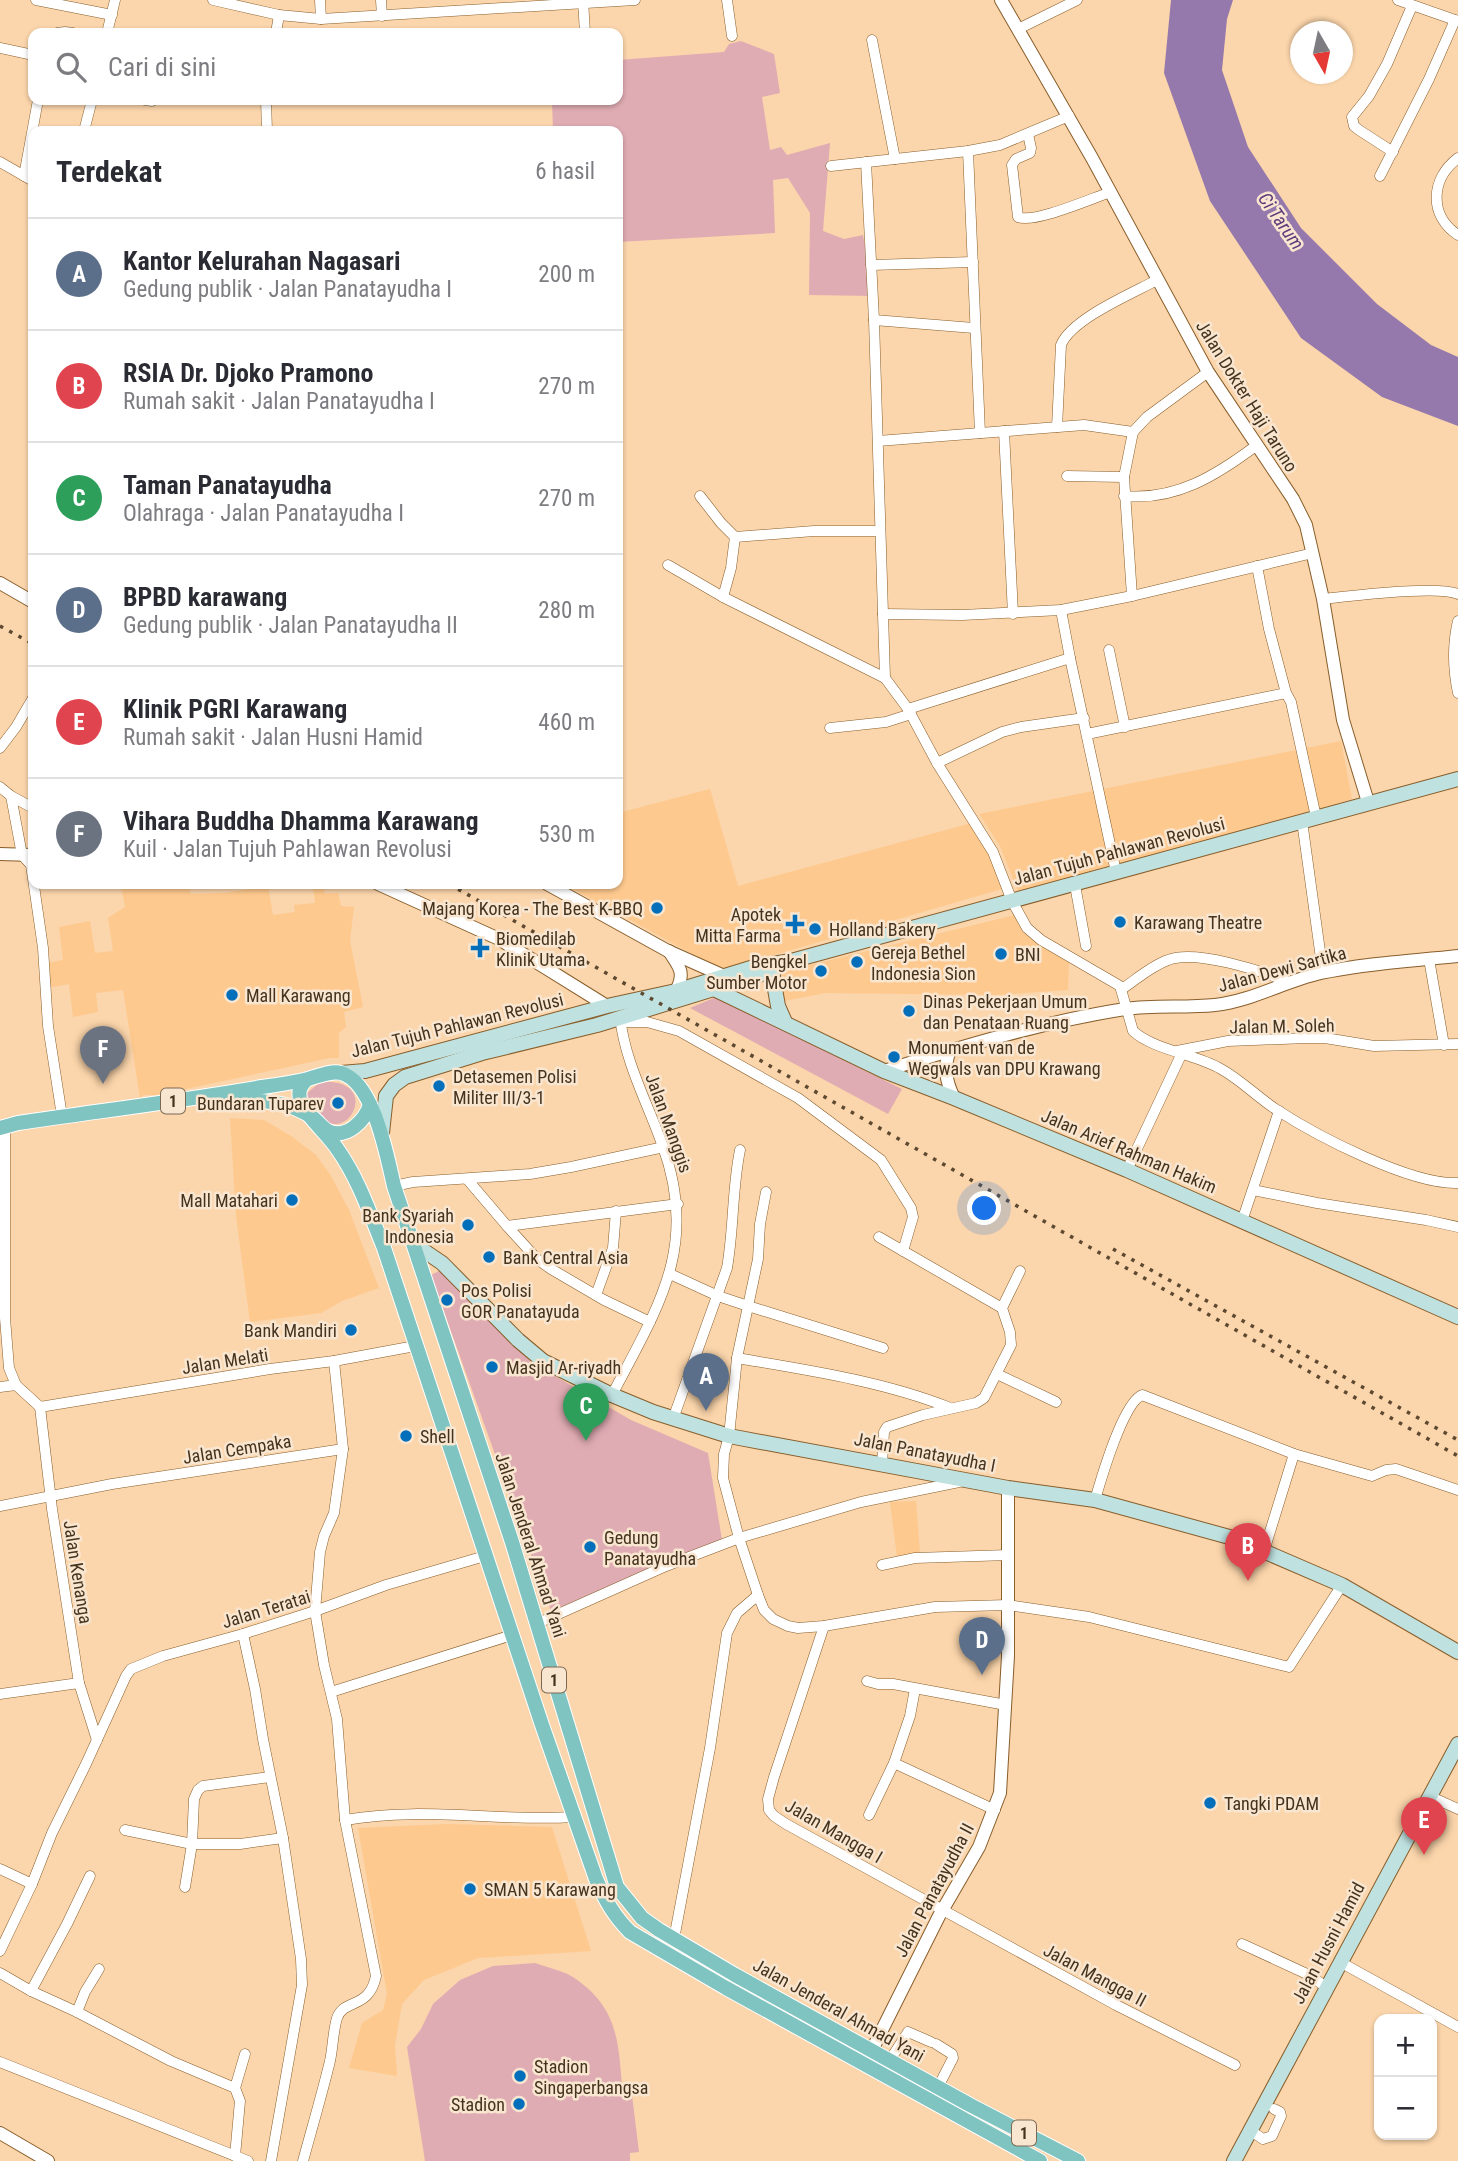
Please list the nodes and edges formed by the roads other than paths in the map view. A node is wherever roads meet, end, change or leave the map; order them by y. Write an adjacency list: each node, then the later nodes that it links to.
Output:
1 (36, 0): 13 (street)
2 (116, 0): 13 (street)
3 (213, 0): 14 (street)
4 (320, 0): 16 (street)
5 (381, 0): 15 (street)
6 (635, 0): 11 (street)
7 (727, 0): 22 (street)
8 (1002, 0): 21 (street, Jalan Dokter Haji Taruno)
9 (1077, 0): 21 (street)
10 (1398, 0): 12 (street)
11 (584, 1): 15 (street); 20 (street)
12 (1412, 6): 17 (street); 35 (street)
13 (111, 15): 18 (street)
14 (279, 15): 16 (street); 19 (street)
15 (382, 16): 16 (street)
16 (321, 19)
17 (1456, 21): 35 (street)
18 (108, 28)
19 (277, 28)
20 (585, 28)
21 (1018, 29): 29 (street, Jalan Dokter Haji Taruno)
22 (732, 36)
23 (872, 40): 37 (street)
24 (0, 48): 25 (street)
25 (28, 54)
26 (37, 105): 30 (street)
27 (91, 105): 31 (street)
28 (266, 105): 32 (street)
29 (1069, 116): 33 (street); 43 (street, Jalan Dokter Haji Taruno)
30 (35, 126)
31 (85, 126)
32 (267, 126)
33 (1028, 134): 34 (street); 43 (street)
34 (968, 151): 37 (street); 45 (street)
35 (1393, 152): 41 (street)
36 (1458, 158): 44 (street)
37 (895, 159): 39 (street)
38 (0, 162): 42 (street)
39 (866, 162): 40 (street); 46 (street)
40 (831, 166)
41 (1380, 176)
42 (28, 177)
43 (1111, 192): 47 (street, Jalan Dokter Haji Taruno)
44 (1458, 235)
45 (973, 262): 46 (street); 49 (street)
46 (871, 265): 48 (street)
47 (1157, 280): 50 (street, Jalan Dokter Haji Taruno); 51 (street)
48 (874, 320): 49 (street); 55 (street)
49 (974, 328): 54 (street)
50 (1208, 372): 53 (street); 56 (street, Jalan Dokter Haji Taruno)
51 (1056, 427): 52 (street); 53 (street)
52 (1004, 431): 54 (street); 74 (street)
53 (1133, 432): 58 (street)
54 (980, 433): 55 (street)
55 (878, 441): 61 (street)
56 (1257, 446): 60 (street); 63 (street, Jalan Dokter Haji Taruno)
57 (1067, 477): 58 (street)
58 (1124, 477): 60 (street)
59 (700, 496): 62 (street)
60 (1124, 496): 68 (street)
61 (880, 531): 62 (street); 73 (street)
62 (735, 537): 69 (street)
63 (1312, 553): 65 (street); 71 (street, Jalan Dokter Haji Taruno)
64 (668, 565): 69 (street)
65 (1256, 566): 68 (street); 79 (street)
66 (0, 583): 70 (street)
67 (1458, 594): 71 (street)
68 (1132, 596): 72 (street)
69 (723, 597): 78 (street)
70 (28, 598)
71 (1323, 599): 92 (street, Jalan Dokter Haji Taruno)
72 (1061, 610): 74 (street); 77 (street)
73 (883, 614): 74 (street); 78 (street)
74 (1013, 614)
75 (1458, 621): 80 (street)
76 (1109, 650): 84 (street)
77 (1070, 658): 82 (street); 83 (street)
78 (885, 678): 82 (street)
79 (1286, 693): 84 (street); 94 (street)
80 (1458, 693)
81 (28, 707): 87 (street)
82 (910, 712): 85 (street); 88 (street)
83 (1084, 719): 86 (street); 88 (street)
84 (1125, 727): 86 (street)
85 (830, 728)
86 (1087, 734): 97 (street)
87 (0, 748)
88 (937, 763): 102 (street)
89 (1458, 779): 92 (main road, Jalan Tujuh Pahlawan Revolusi)
90 (0, 787): 91 (street)
91 (12, 796): 93 (street); 96 (street)
92 (1367, 802): 94 (main road, Jalan Tujuh Pahlawan Revolusi)
93 (28, 805)
94 (1309, 819): 97 (main road, Jalan Tujuh Pahlawan Revolusi); 109 (street)
95 (0, 854): 96 (street)
96 (28, 855)
97 (1116, 872): 98 (main road, Jalan Tujuh Pahlawan Revolusi)
98 (1075, 885): 102 (main road, Jalan Tujuh Pahlawan Revolusi); 103 (street)
99 (34, 889): 130 (street)
100 (389, 889): 115 (street)
101 (556, 889): 104 (street)
102 (1019, 899): 107 (main road, Jalan Tujuh Pahlawan Revolusi); 112 (street)
103 (1086, 946)
104 (668, 951): 110 (street); 114 (street)
105 (1458, 956): 106 (street, Jalan Dewi Sartika)
106 (1429, 959): 109 (street, Jalan Dewi Sartika); 120 (street)
107 (791, 961): 108 (main road, Jalan Tujuh Pahlawan Revolusi); 110 (main road, Jalan Tujuh Pahlawan Revolusi)
108 (772, 972): 113 (main road, Jalan Tujuh Pahlawan Revolusi); 118 (main road)
109 (1323, 973): 111 (street, Jalan Dewi Sartika)
110 (724, 976): 114 (main road, Jalan Tujuh Pahlawan Revolusi)
111 (1289, 982): 112 (street); 116 (street, Jalan Dewi Sartika)
112 (1122, 989): 116 (street)
113 (716, 990): 117 (main road, Jalan Tujuh Pahlawan Revolusi); 118 (main road, Jalan Arief Rahman Hakim)
114 (676, 991): 115 (main road, Jalan Tujuh Pahlawan Revolusi)
115 (607, 1006): 124 (main road, Jalan Tujuh Pahlawan Revolusi)
116 (1132, 1009): 121 (street, Jalan Dewi Sartika); 122 (street)
117 (620, 1020): 126 (main road, Jalan Tujuh Pahlawan Revolusi); 134 (street, Jalan Manggis); 149 (street)
118 (785, 1022): 123 (main road, Jalan Arief Rahman Hakim)
119 (1458, 1044): 120 (street, Jalan M. Soleh)
120 (1444, 1045): 122 (street, Jalan M. Soleh)
121 (950, 1050): 123 (street, Jalan Dewi Sartika); 127 (street)
122 (1179, 1052): 129 (street); 136 (street)
123 (884, 1072): 127 (main road, Jalan Arief Rahman Hakim)
124 (341, 1073): 125 (main road, Jalan Tujuh Pahlawan Revolusi / 1); 128 (main road, Jalan Jenderal Ahmad Yani / 1)
125 (306, 1080): 130 (main road, Jalan Tujuh Pahlawan Revolusi / 1); 131 (main road, Jalan Jenderal Ahmad Yani)
126 (386, 1096): 128 (main road, Jalan Tujuh Pahlawan Revolusi); 133 (main road)
127 (954, 1098): 136 (main road, Jalan Arief Rahman Hakim)
128 (370, 1105): 131 (main road); 133 (main road, Jalan Jenderal Ahmad Yani / 1)
129 (1279, 1111): 138 (street); 140 (street)
130 (62, 1116): 132 (main road, Jalan Tujuh Pahlawan Revolusi / 1)
131 (312, 1116): 132 (main road, 1); 159 (main road, Jalan Jenderal Ahmad Yani / 1)
132 (2, 1128): 157 (street)
133 (382, 1133): 139 (main road, Jalan Jenderal Ahmad Yani / 1)
134 (664, 1147): 137 (street); 142 (street, Jalan Manggis)
135 (740, 1150): 153 (street)
136 (1127, 1170): 144 (main road, Jalan Arief Rahman Hakim)
137 (467, 1179): 139 (street); 145 (street)
138 (1458, 1184)
139 (394, 1186): 148 (main road, Jalan Jenderal Ahmad Yani / 1)
140 (1253, 1190): 144 (street); 146 (street)
141 (766, 1192): 154 (street)
142 (678, 1204): 143 (street); 151 (street, Jalan Manggis)
143 (616, 1211): 145 (street); 152 (street)
144 (1242, 1221): 156 (main road, Jalan Arief Rahman Hakim)
145 (507, 1226): 152 (street)
146 (1458, 1227)
147 (879, 1237): 149 (street)
148 (414, 1244): 166 (main road, Jalan Panatayudha I); 190 (main road, Jalan Jenderal Ahmad Yani / 1)
149 (903, 1251): 155 (street)
150 (1020, 1271): 155 (street)
151 (670, 1274): 153 (street); 158 (street, Jalan Manggis)
152 (596, 1295): 158 (street)
153 (718, 1296): 154 (street); 170 (street)
154 (748, 1306): 160 (street); 161 (street)
155 (1002, 1308): 163 (street)
156 (1458, 1317)
157 (2, 1318): 164 (street)
158 (650, 1322): 166 (street, Jalan Manggis)
159 (415, 1346): 162 (street, Jalan Melati); 184 (main road, Jalan Jenderal Ahmad Yani / 1)
160 (883, 1348)
161 (737, 1358): 169 (street); 171 (street)
162 (334, 1361): 168 (street, Jalan Melati); 172 (street)
163 (997, 1374): 167 (street); 169 (street)
164 (16, 1385): 165 (street); 168 (street)
165 (0, 1387)
166 (612, 1395): 170 (main road, Jalan Panatayudha I)
167 (1056, 1402)
168 (40, 1407): 178 (street, Jalan Kenanga)
169 (949, 1408): 174 (street)
170 (673, 1419): 171 (main road, Jalan Panatayudha I)
171 (729, 1436): 174 (main road, Jalan Panatayudha I); 181 (street)
172 (343, 1449): 178 (street, Jalan Cempaka); 189 (street)
173 (1294, 1454): 177 (street); 179 (street); 182 (street)
174 (882, 1464): 175 (main road, Jalan Panatayudha I)
175 (966, 1480): 176 (main road, Jalan Panatayudha I); 181 (street)
176 (1008, 1488): 179 (main road, Jalan Panatayudha I); 183 (street, Jalan Panatayudha II)
177 (1458, 1490)
178 (50, 1497): 180 (street, Jalan Cempaka); 196 (street, Jalan Kenanga)
179 (1095, 1500): 182 (main road, Jalan Panatayudha I)
180 (0, 1506)
181 (739, 1538): 187 (street); 190 (street)
182 (1264, 1551): 186 (main road, Jalan Panatayudha I)
183 (1009, 1555): 185 (street); 188 (street, Jalan Panatayudha II)
184 (485, 1556): 189 (street, Jalan Teratai); 193 (main road, Jalan Jenderal Ahmad Yani / 1)
185 (882, 1565)
186 (1342, 1585): 188 (street); 194 (main road, Jalan Panatayudha I)
187 (758, 1595): 191 (street); 221 (street)
188 (1008, 1605): 191 (street); 200 (street, Jalan Panatayudha II)
189 (314, 1611): 192 (street, Jalan Teratai); 198 (street)
190 (536, 1624): 201 (main road, Jalan Jenderal Ahmad Yani / 1)
191 (824, 1626): 220 (street, Jalan Mangga I)
192 (243, 1634): 203 (street, Jalan Teratai); 206 (street)
193 (512, 1635): 198 (street); 202 (main road, Jalan Jenderal Ahmad Yani / 1)
194 (1458, 1652)
195 (867, 1681): 197 (street)
196 (79, 1683): 199 (street); 203 (street, Jalan Kenanga)
197 (915, 1689): 200 (street); 205 (street)
198 (331, 1692): 212 (street)
199 (0, 1694)
200 (1006, 1705): 209 (street, Jalan Panatayudha II)
201 (567, 1719): 202 (main road); 221 (main road, Jalan Jenderal Ahmad Yani / 1)
202 (542, 1725): 211 (main road, Jalan Jenderal Ahmad Yani / 1)
203 (97, 1740): 218 (street, Jalan Teratai)
204 (1458, 1744): 207 (main road, Jalan Husni Hamid)
205 (894, 1763): 209 (street); 210 (street)
206 (270, 1777): 214 (street); 215 (street)
207 (1429, 1796): 208 (street); 224 (main road, Jalan Husni Hamid)
208 (1458, 1809)
209 (995, 1810): 220 (street, Jalan Panatayudha II)
210 (869, 1815)
211 (574, 1817): 212 (street); 237 (main road, Jalan Jenderal Ahmad Yani / 1)
212 (345, 1819): 249 (street)
213 (125, 1830): 215 (street)
214 (284, 1838): 215 (street); 248 (street)
215 (192, 1843): 219 (street)
216 (0, 1869): 218 (street)
217 (90, 1876): 228 (street)
218 (32, 1884): 223 (street, Jalan Teratai)
219 (185, 1886)
220 (942, 1910): 231 (street, Jalan Panatayudha II); 235 (street, Jalan Mangga II)
221 (674, 1939): 231 (main road, Jalan Jenderal Ahmad Yani / 1)
222 (1242, 1944): 227 (street)
223 (0, 1951)
224 (1340, 1962): 227 (main road, Jalan Husni Hamid); 230 (street)
225 (99, 1969): 229 (street)
226 (0, 1973): 228 (street)
227 (1328, 1987): 243 (main road, Jalan Husni Hamid)
228 (31, 1991): 229 (street)
229 (77, 2012): 239 (street)
230 (1458, 2027)
231 (872, 2050): 233 (main road, Jalan Jenderal Ahmad Yani / 1)
232 (245, 2054): 239 (street)
233 (890, 2060): 236 (main road, Jalan Jenderal Ahmad Yani / 1); 238 (street)
234 (0, 2062): 245 (street)
235 (1235, 2065)
236 (904, 2068): 237 (main road); 238 (main road, Jalan Jenderal Ahmad Yani / 1)
237 (899, 2082): 242 (main road, Jalan Jenderal Ahmad Yani / 1)
238 (938, 2087): 240 (main road, Jalan Jenderal Ahmad Yani / 1)
239 (235, 2088): 245 (street)
240 (970, 2105): 242 (main road); 251 (main road, Jalan Jenderal Ahmad Yani / 1)
241 (1274, 2109): 243 (street)
242 (965, 2119): 250 (main road, Jalan Jenderal Ahmad Yani / 1)
243 (1251, 2131): 252 (main road, Jalan Husni Hamid)
244 (0, 2133): 246 (street)
245 (235, 2156): 247 (street)
246 (48, 2161)
247 (247, 2161)
248 (271, 2161)
249 (303, 2161)
250 (1040, 2161)
251 (1077, 2161)
252 (1234, 2161)

